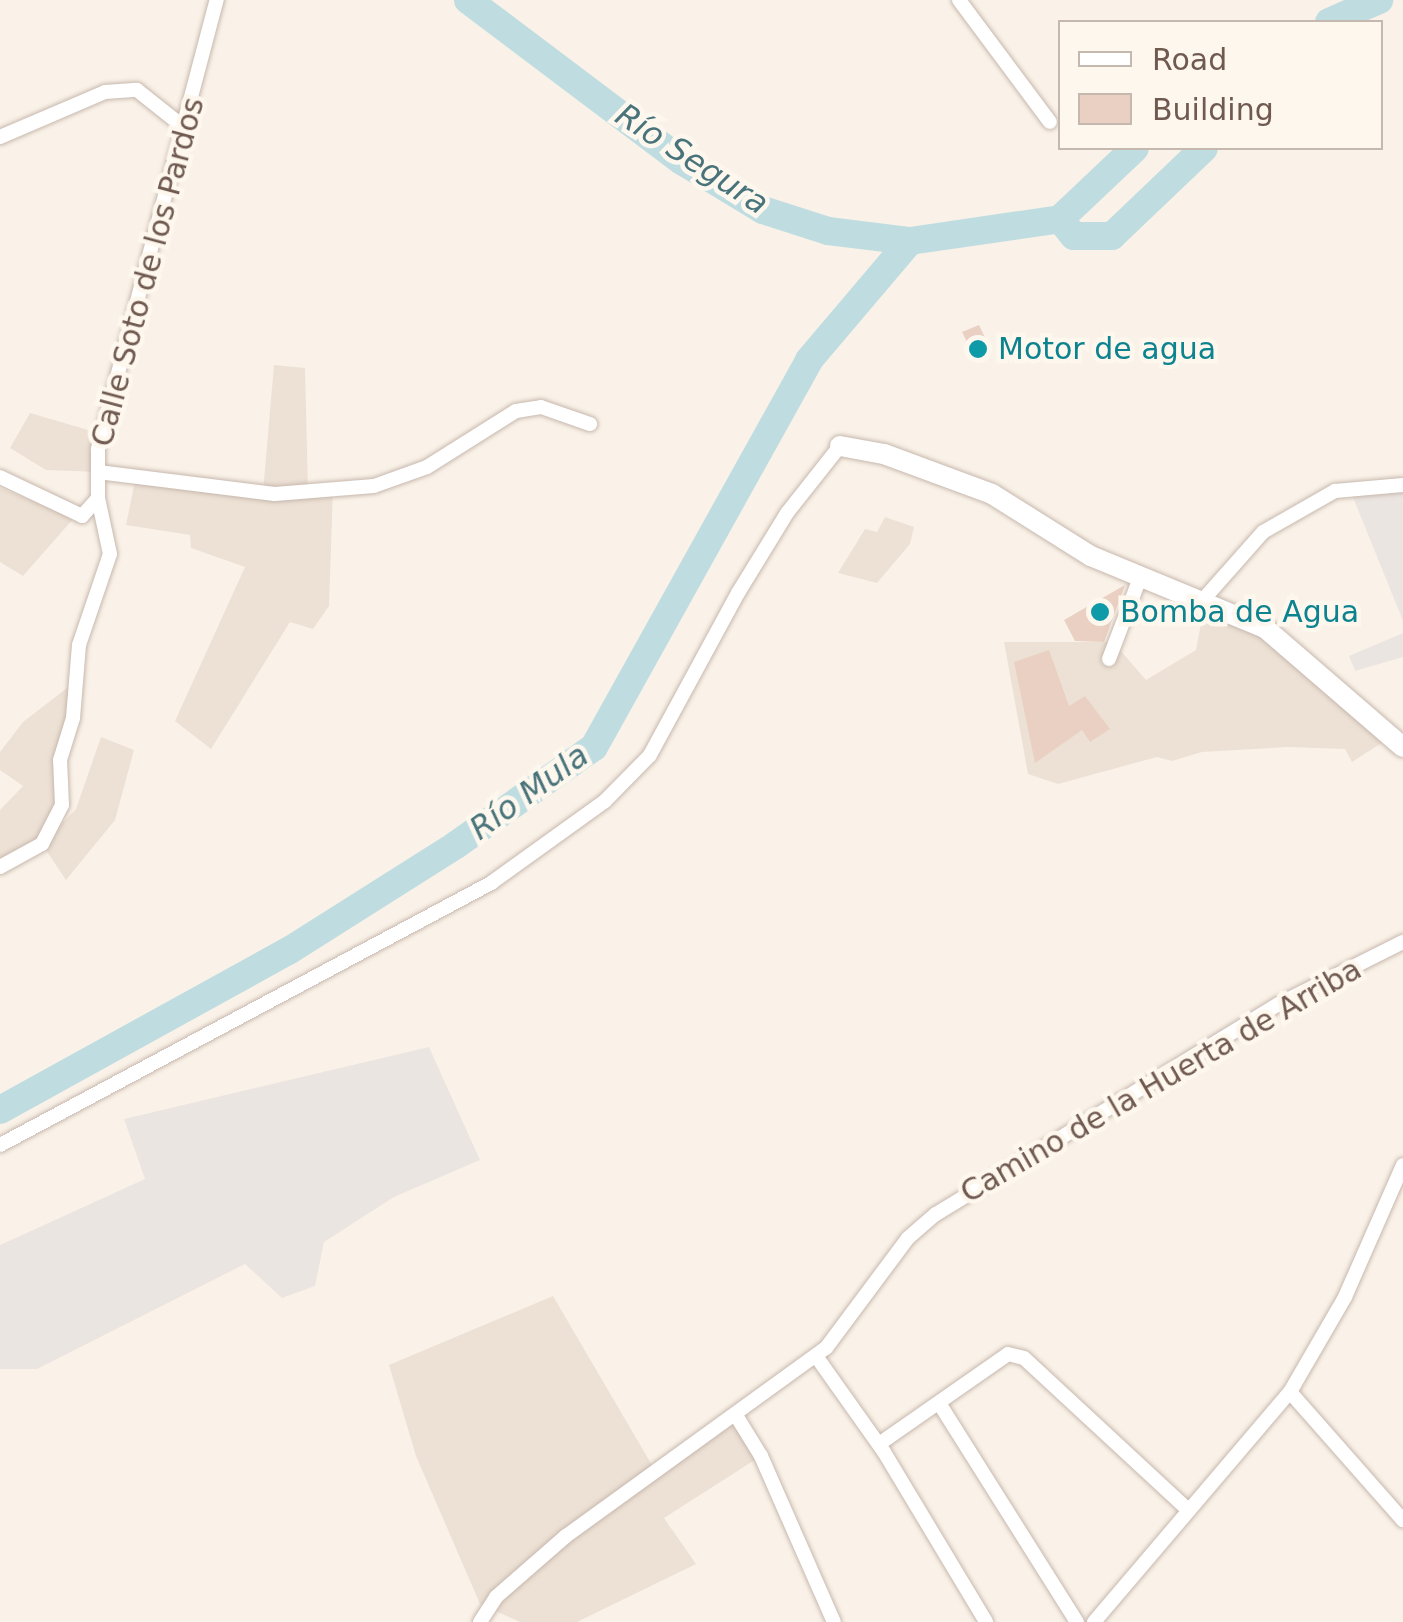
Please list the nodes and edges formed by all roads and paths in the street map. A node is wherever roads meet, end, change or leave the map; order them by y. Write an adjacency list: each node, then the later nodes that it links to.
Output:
1 (218, 0): 4 (street, Calle Soto de los Pardos)
2 (959, 0): 3 (street)
3 (1050, 122)
4 (185, 128): 5 (street); 8 (street, Calle Soto de los Pardos)
5 (0, 137)
6 (590, 424): 8 (street)
7 (840, 446): 12 (main road); 18 (street)
8 (98, 472): 11 (street, Calle Soto de los Pardos)
9 (0, 478): 11 (street)
10 (1403, 485): 13 (street)
11 (98, 498): 16 (street, Calle Soto de los Pardos)
12 (1140, 578): 13 (main road); 14 (street)
13 (1202, 601): 15 (main road)
14 (1110, 659)
15 (1403, 747)
16 (0, 868)
17 (1403, 942): 20 (street, Camino de la Huerta de Arriba)
18 (0, 1146)
19 (1403, 1165): 21 (street)
20 (816, 1356): 23 (street, Camino de la Huerta de Arriba); 24 (street)
21 (1290, 1392): 25 (street); 26 (street)
22 (938, 1402): 24 (street); 25 (street); 30 (street)
23 (737, 1417): 27 (street, Camino de la Huerta de Arriba); 28 (street)
24 (878, 1444): 29 (street)
25 (1188, 1510): 31 (street)
26 (1403, 1520)
27 (480, 1622)
28 (834, 1622)
29 (986, 1622)
30 (1077, 1622)
31 (1094, 1622)

